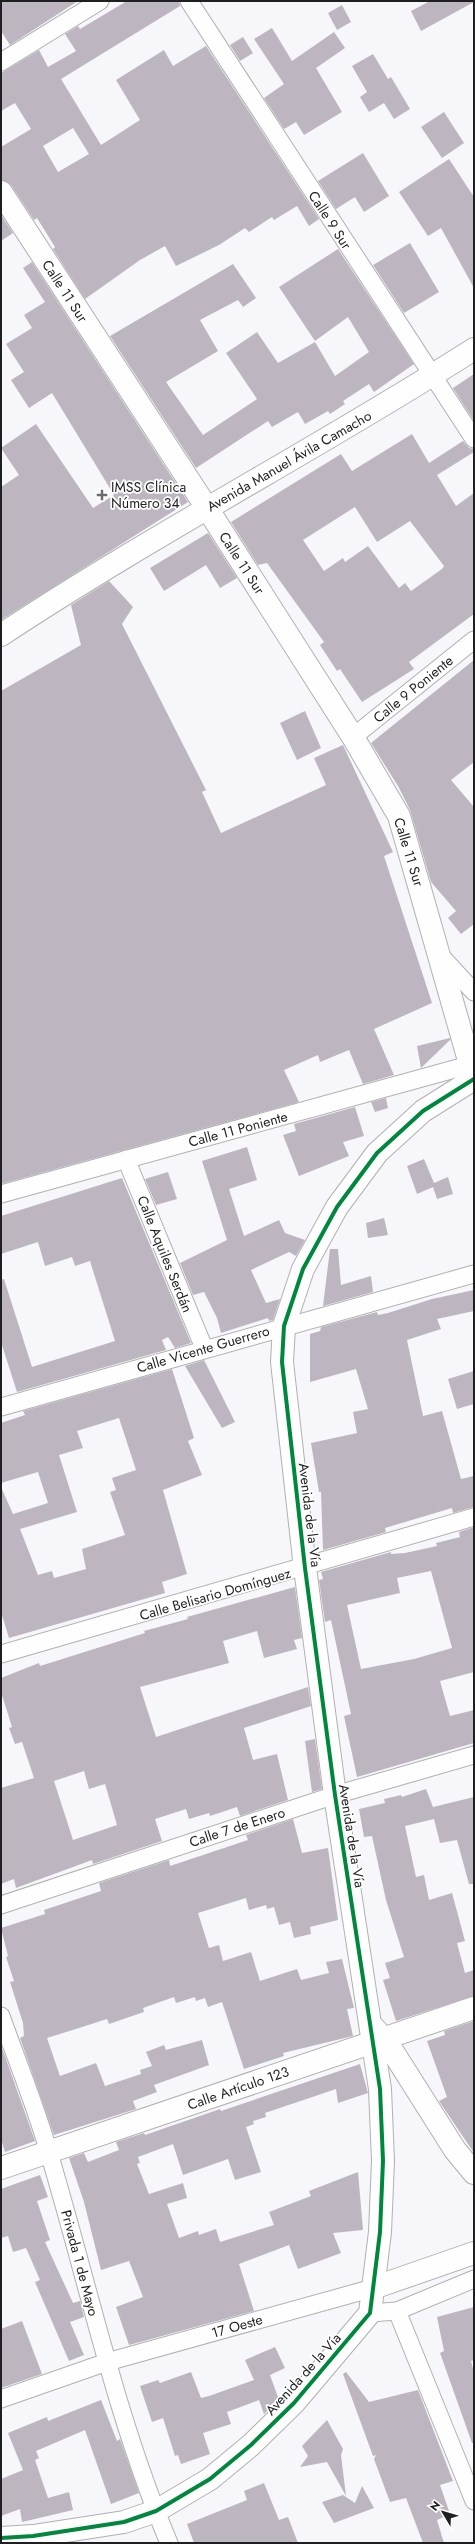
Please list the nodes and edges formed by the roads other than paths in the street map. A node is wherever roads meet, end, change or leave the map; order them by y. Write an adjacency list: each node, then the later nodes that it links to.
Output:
1 (100, 1): 3 (street)
2 (189, 1): 6 (street, Calle 9 Sur)
3 (1, 62)
4 (1, 192): 8 (street, Calle 11 Sur)
5 (474, 349): 6 (street, Avenida Manuel Ávila Camacho)
6 (431, 376): 7 (street, Calle 9 Sur); 8 (street, Avenida Manuel Ávila Camacho)
7 (474, 438)
8 (207, 508): 9 (street, Avenida Manuel Ávila Camacho); 11 (street, Calle 11 Sur)
9 (1, 635)
10 (474, 640): 11 (street, Calle 9 Poniente)
11 (353, 737): 12 (street, Calle 11 Sur)
12 (439, 954): 13 (street, Calle 11 Sur); 14 (street, Calle 11 Sur)
13 (474, 992)
14 (473, 1071): 15 (street, Calle 11 Poniente); 18 (street, Avenida de la Vía)
15 (126, 1159): 16 (street, Calle 11 Poniente); 19 (street, Calle Aquiles Serdán)
16 (1, 1194)
17 (474, 1274): 18 (street, Calle Vicente Guerrero)
18 (284, 1326): 19 (street, Calle Vicente Guerrero); 22 (street, Avenida de la Vía)
19 (204, 1348): 20 (street, Calle Vicente Guerrero)
20 (1, 1407)
21 (474, 1518): 22 (street, Calle Belisario Domínguez)
22 (305, 1568): 23 (street, Calle Belisario Domínguez); 25 (street, Avenida de la Vía)
23 (1, 1654)
24 (474, 1755): 25 (street, Calle 7 de Enero)
25 (335, 1795): 26 (street, Calle 7 de Enero); 29 (street, Avenida de la Vía)
26 (1, 1905)
27 (474, 2008): 29 (street, Calle Artículo 123)
28 (1, 2016): 32 (street, Privada 1 de Mayo)
29 (376, 2035): 30 (street); 31 (street, Avenida de la Vía); 32 (street, Calle Artículo 123)
30 (410, 2078): 31 (street); 34 (street)
31 (380, 2089): 37 (street, Avenida de la Vía)
32 (49, 2152): 33 (street, Calle Artículo 123); 40 (street, Privada 1 de Mayo)
33 (1, 2168)
34 (474, 2173)
35 (474, 2253): 37 (street, 17 Oeste)
36 (474, 2279): 38 (street)
37 (373, 2288): 39 (street, Avenida de la Vía); 40 (street, 17 Oeste)
38 (397, 2311): 39 (street); 42 (street)
39 (370, 2313): 43 (street, Avenida de la Vía)
40 (107, 2362): 41 (street, 17 Oeste); 43 (street, Privada 1 de Mayo)
41 (1, 2399)
42 (474, 2501)
43 (156, 2511): 44 (street, Avenida de la Vía); 45 (street, Privada 1 de Mayo)
44 (1, 2538)
45 (169, 2543)

